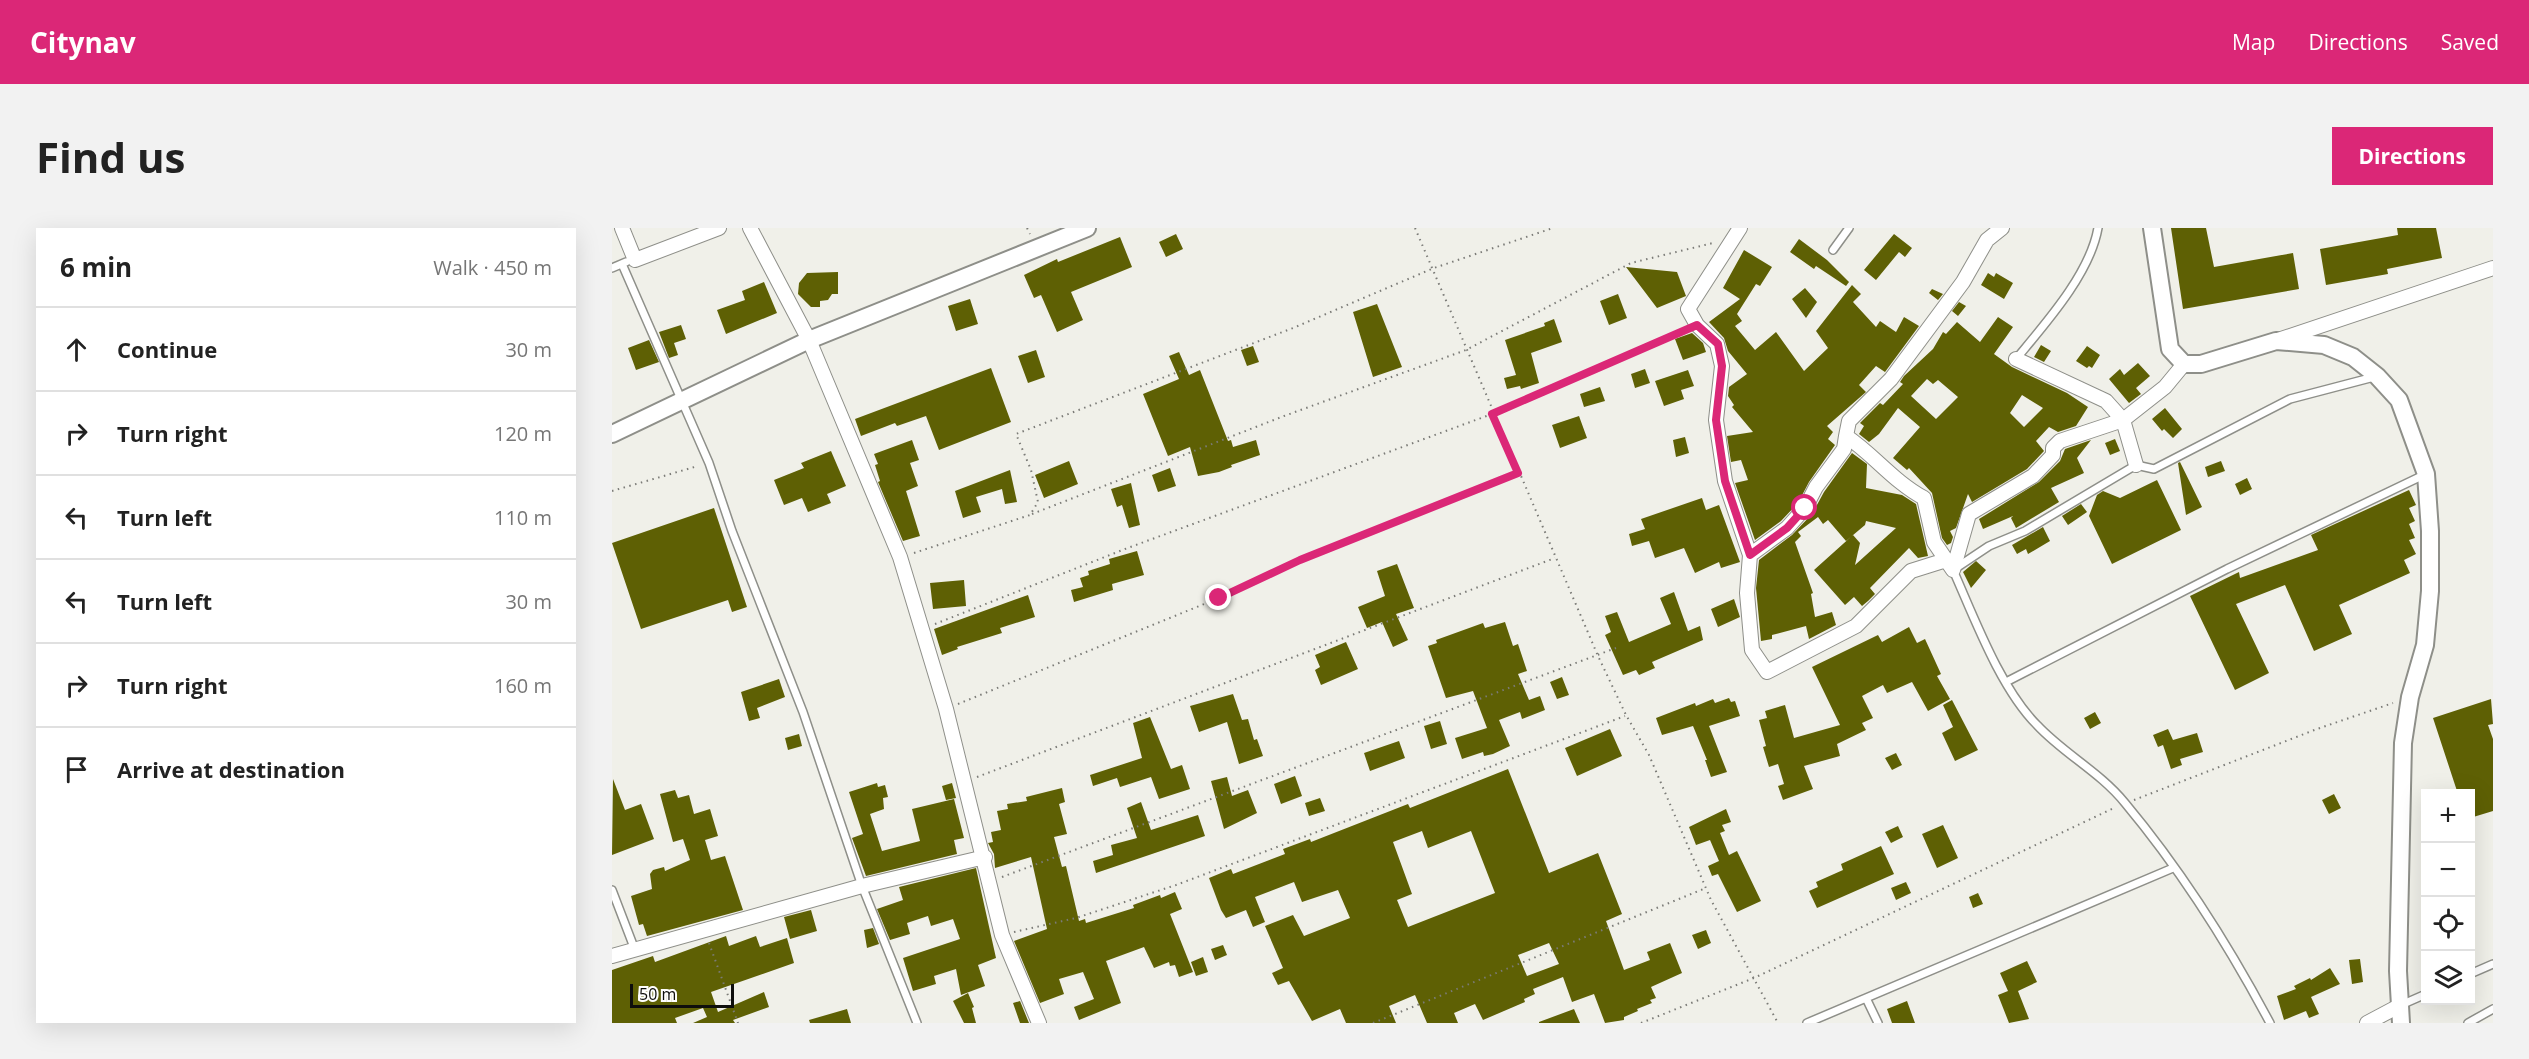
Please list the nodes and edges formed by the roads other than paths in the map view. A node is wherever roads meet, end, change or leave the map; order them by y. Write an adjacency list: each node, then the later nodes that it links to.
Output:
1 (622, 228): 11 (street)
2 (719, 228): 11 (street)
3 (750, 228): 14 (street)
4 (1087, 228): 14 (street)
5 (1849, 228): 10 (lane)
6 (2002, 228): 22 (street)
7 (2098, 228): 16 (lane)
8 (2152, 228): 17 (street)
9 (1737, 233): 25 (street)
10 (1833, 250)
11 (629, 262): 12 (lane); 19 (lane)
12 (612, 268)
13 (2493, 268): 15 (street)
14 (809, 340): 19 (street); 28 (street)
15 (2276, 341): 17 (street); 18 (street)
16 (2016, 359): 20 (street)
17 (2184, 364): 20 (street)
18 (2377, 376): 23 (lane); 24 (street)
19 (681, 402): 21 (street); 30 (lane)
20 (2123, 420): 23 (street); 26 (street)
21 (612, 434)
22 (1846, 436): 25 (street); 26 (street)
23 (2136, 465): 26 (lane)
24 (2426, 474): 27 (lane); 39 (street)
25 (1750, 555): 26 (street)
26 (1949, 565): 27 (lane)
27 (2006, 682): 29 (lane)
28 (984, 857): 30 (street); 41 (street)
29 (2173, 868): 36 (lane); 44 (lane)
30 (862, 886): 32 (street); 40 (lane)
31 (612, 890): 32 (lane)
32 (635, 950): 33 (street)
33 (612, 956)
34 (2493, 964): 35 (lane)
35 (2475, 972)
36 (1866, 998): 42 (lane); 43 (lane)
37 (2421, 998): 39 (lane)
38 (2493, 1009): 46 (lane)
39 (2400, 1015): 45 (street)
40 (917, 1023)
41 (1039, 1023)
42 (1807, 1023)
43 (1878, 1023)
44 (2270, 1023)
45 (2367, 1023)
46 (2468, 1023)

